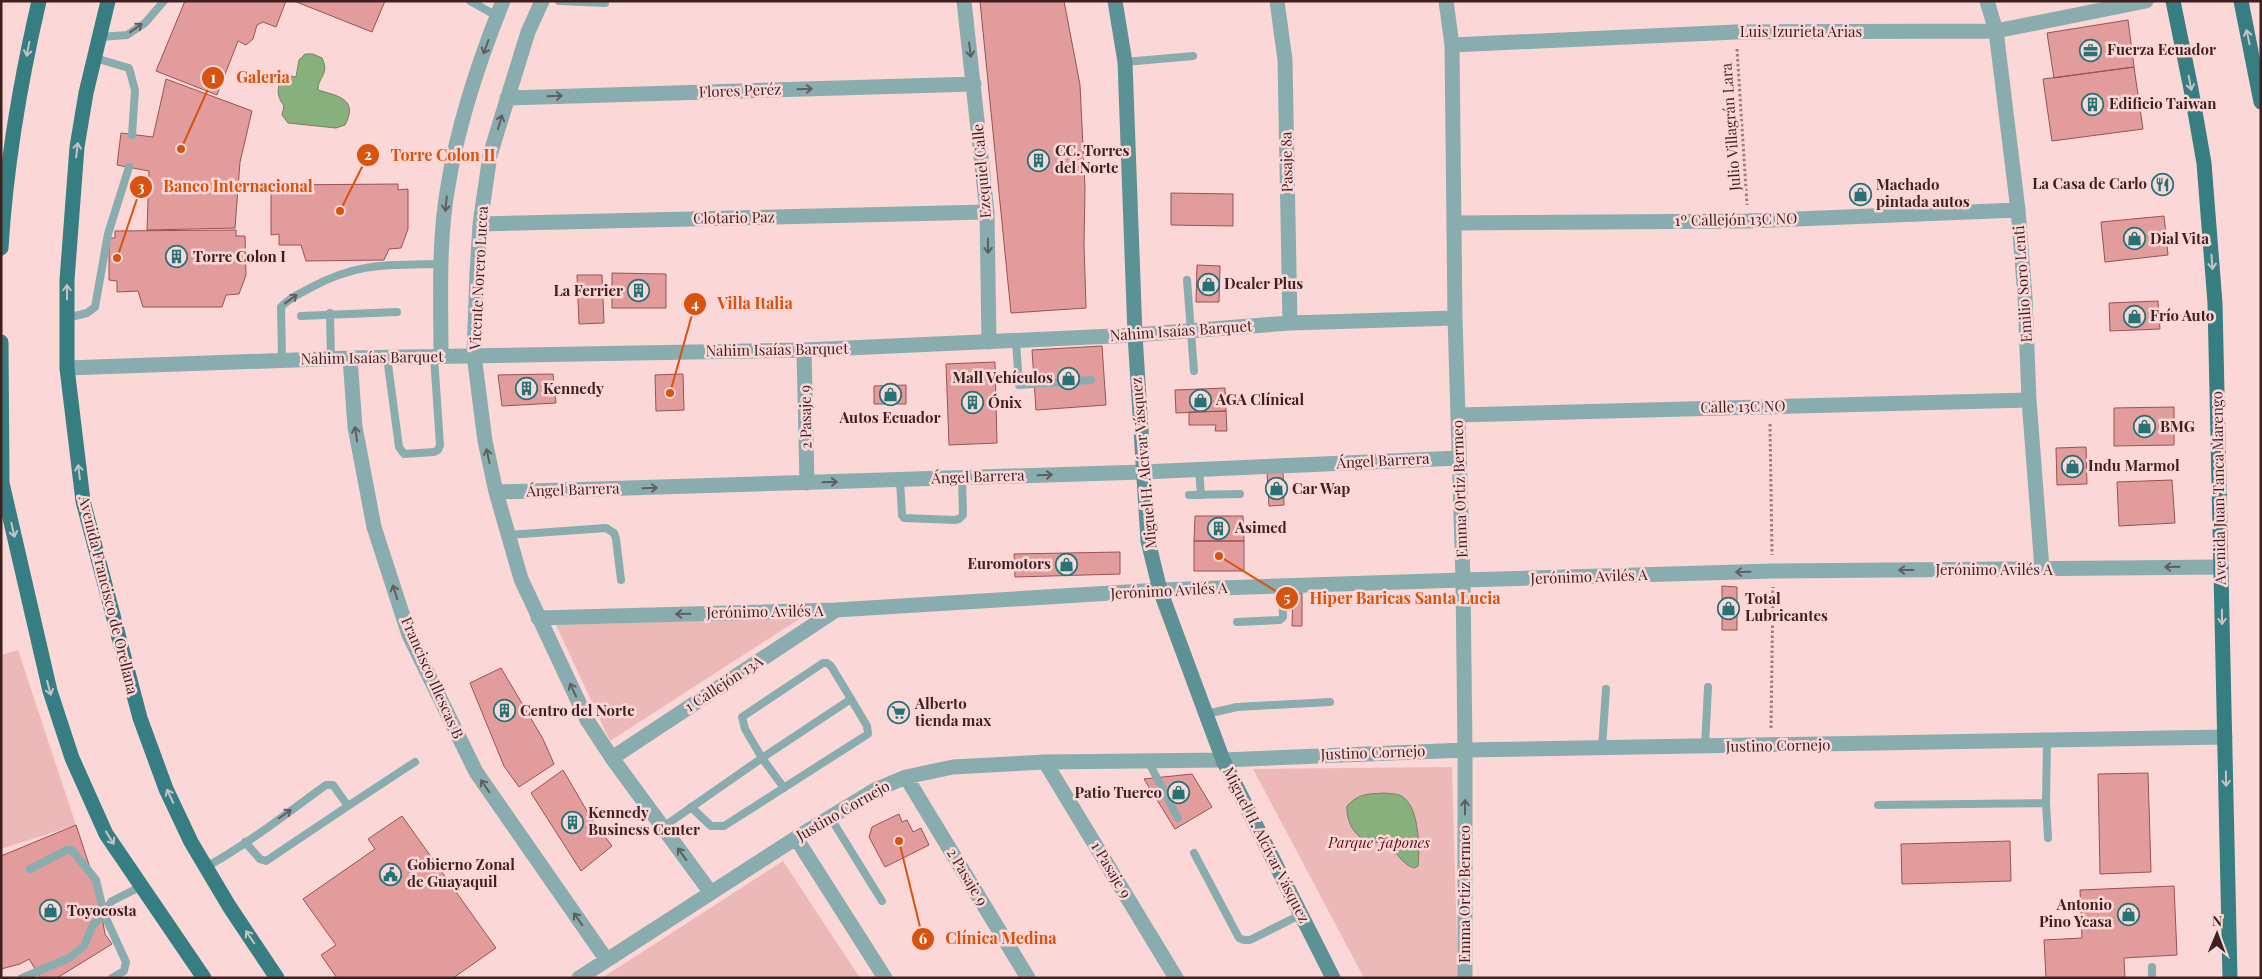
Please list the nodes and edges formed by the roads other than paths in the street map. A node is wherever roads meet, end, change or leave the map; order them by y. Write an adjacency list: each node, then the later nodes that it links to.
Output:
1 (39, 1): 33 (main road, one-way to 33)
2 (108, 1): 19 (main road, Avenida Francisco de Orellana)
3 (164, 1): 19 (lane, one-way to 3)
4 (470, 1): 17 (lane)
5 (503, 1): 17 (street)
6 (542, 1): 25 (street, Vicente Norero Lucca)
7 (559, 1): 16 (lane)
8 (964, 1): 24 (street, Ezequiel Calle, one-way to 24)
9 (1115, 1): 23 (street, Miguel H. Alcívar Vásquez)
10 (1277, 1): 41 (street, Pasaje 8a)
11 (1446, 1): 20 (street, Emma Ortiz Bermeo)
12 (1988, 1): 18 (street, Emilio Soro Lenti)
13 (2146, 1): 18 (street, Luis Izurieta Arias)
14 (2173, 1): 72 (main road, Avenida Juan Tanca Marengo, one-way to 72)
15 (2241, 1): 26 (main road, one-way to 15)
16 (605, 3)
17 (497, 16): 34 (street, one-way to 34)
18 (1996, 31): 20 (street, Luis Izurieta Arias); 29 (street, Emilio Soro Lenti)
19 (100, 37): 22 (main road, Avenida Francisco de Orellana)
20 (1452, 45): 31 (street, Emma Ortiz Bermeo)
21 (1193, 56): 23 (lane)
22 (95, 58): 27 (lane); 39 (main road, Avenida Francisco de Orellana, one-way to 22)
23 (1125, 62): 43 (street, Miguel H. Alcívar Vásquez)
24 (974, 84): 25 (street, Flores Peréz, one-way to 24); 30 (street, Ezequiel Calle)
25 (507, 98): 32 (street, Vicente Norero Lucca, one-way to 25)
26 (2261, 102)
27 (132, 134)
28 (130, 167): 39 (lane)
29 (2018, 210): 31 (street, 1º Callejón 13C NO); 58 (street, Emilio Soro Lenti)
30 (987, 212): 32 (street, Clotario Paz); 46 (street, Ezequiel Calle, one-way to 46)
31 (1454, 223): 40 (street, Emma Ortiz Bermeo)
32 (480, 224): 48 (street, Vicente Norero Lucca)
33 (1, 248)
34 (441, 264): 49 (street); 53 (lane, one-way to 34)
35 (1187, 280): 42 (lane)
36 (398, 312): 37 (lane)
37 (330, 313): 38 (lane); 52 (lane)
38 (301, 316)
39 (67, 318): 55 (main road, Avenida Francisco de Orellana)
40 (1455, 318): 41 (street, Nahim Isaías Barquet); 59 (street, Emma Ortiz Bermeo)
41 (1290, 323): 42 (street, Nahim Isaías Barquet)
42 (1190, 331): 43 (street, Nahim Isaías Barquet); 56 (lane)
43 (1135, 335): 44 (street, Nahim Isaías Barquet); 62 (street, Miguel H. Alcívar Vásquez)
44 (1016, 341): 46 (street, Nahim Isaías Barquet); 57 (lane)
45 (1, 342): 54 (main road)
46 (989, 342): 47 (street, Nahim Isaías Barquet)
47 (804, 350): 48 (street, Nahim Isaías Barquet); 66 (street, 2 Pasaje 9)
48 (474, 355): 49 (street, Nahim Isaías Barquet); 67 (street, Vicente Norero Lucca, one-way to 48)
49 (438, 356): 50 (street, Nahim Isaías Barquet); 50 (lane)
50 (387, 357): 51 (street, Nahim Isaías Barquet)
51 (350, 358): 52 (street, Nahim Isaías Barquet); 117 (street, Francisco Illescas B, one-way to 51)
52 (330, 359): 53 (street, Nahim Isaías Barquet)
53 (282, 360): 55 (street, Nahim Isaías Barquet)
54 (2, 367): 65 (main road)
55 (67, 368): 110 (main road, Avenida Francisco de Orellana, one-way to 55)
56 (1194, 372)
57 (1091, 380)
58 (2029, 400): 59 (street, Calle 13C NO); 73 (street, Emilio Soro Lenti)
59 (1458, 415): 60 (street, Emma Ortiz Bermeo)
60 (1459, 458): 61 (street, Ángel Barrera); 75 (street, Emma Ortiz Bermeo)
61 (1199, 470): 62 (street, Ángel Barrera); 70 (lane)
62 (1143, 472): 63 (street, Ángel Barrera, one-way to 62); 77 (street, Miguel H. Alcívar Vásquez)
63 (962, 478): 64 (street, Ángel Barrera); 64 (lane)
64 (900, 480): 66 (street, Ángel Barrera, one-way to 64)
65 (2, 483): 112 (main road, one-way to 112)
66 (807, 483): 67 (street, Ángel Barrera, one-way to 66)
67 (496, 492): 71 (street, Vicente Norero Lucca)
68 (1240, 494): 70 (lane)
69 (1189, 495): 70 (lane)
70 (1201, 495)
71 (508, 535): 74 (lane); 79 (street, Vicente Norero Lucca)
72 (2221, 567): 73 (street, Jerónimo Avilés A, one-way to 73); 86 (main road, Avenida Juan Tanca Marengo, one-way to 86)
73 (2042, 570): 75 (street, Jerónimo Avilés A, one-way to 75)
74 (620, 580)
75 (1463, 580): 76 (street, Jerónimo Avilés A); 90 (street, Emma Ortiz Bermeo)
76 (1282, 586): 77 (street, Jerónimo Avilés A); 80 (lane)
77 (1160, 590): 78 (street, Jerónimo Avilés A); 85 (street, Miguel H. Alcívar Vásquez)
78 (836, 610): 79 (street, Jerónimo Avilés A, one-way to 79); 91 (street, 1 Callejón 13A)
79 (538, 618): 91 (street, Vicente Norero Lucca, one-way to 79)
80 (1236, 622)
81 (1708, 687): 88 (lane)
82 (1606, 689): 89 (lane)
83 (851, 699): 92 (lane); 92 (lane); 98 (lane)
84 (1330, 702): 85 (lane)
85 (1206, 714): 93 (street, Miguel H. Alcívar Vásquez)
86 (2225, 737): 87 (street, Justino Cornejo); 130 (main road, Avenida Juan Tanca Marengo, one-way to 130)
87 (2047, 740): 88 (street, Justino Cornejo); 99 (lane)
88 (1705, 747): 89 (street, Justino Cornejo)
89 (1602, 748): 90 (street, Justino Cornejo)
90 (1465, 750): 93 (street, Justino Cornejo); 128 (street, Emma Ortiz Bermeo, one-way to 90)
91 (612, 758): 105 (street, Vicente Norero Lucca)
92 (762, 758): 98 (lane); 102 (lane)
93 (1223, 760): 94 (street, Justino Cornejo); 116 (street, Miguel H. Alcívar Vásquez)
94 (1148, 761): 96 (street, Justino Cornejo); 104 (lane)
95 (415, 762): 101 (lane)
96 (1045, 762): 97 (street, Justino Cornejo); 126 (street, 1 Pasaje 9)
97 (906, 777): 103 (street, Justino Cornejo); 125 (street, 2 Pasaje 9)
98 (784, 788): 102 (lane)
99 (2046, 803): 100 (lane); 107 (lane)
100 (1878, 805)
101 (348, 806): 108 (lane); 108 (lane, one-way to 101)
102 (691, 808): 105 (lane)
103 (830, 816): 106 (street, Justino Cornejo); 114 (lane)
104 (1178, 818)
105 (663, 827): 113 (street, Vicente Norero Lucca, one-way to 105)
106 (796, 838): 113 (street, Justino Cornejo); 124 (street)
107 (2048, 838)
108 (245, 842): 110 (lane)
109 (1194, 853): 116 (lane)
110 (206, 867): 122 (main road, Avenida Francisco de Orellana, one-way to 110)
111 (30, 869): 115 (lane)
112 (142, 886): 115 (lane); 121 (main road)
113 (711, 893): 117 (street, Justino Cornejo)
114 (882, 901)
115 (104, 914): 119 (lane); 120 (lane)
116 (1300, 915): 127 (street, Miguel H. Alcívar Vásquez)
117 (606, 959): 123 (street, Justino Cornejo)
118 (2152, 967): 129 (lane)
119 (22, 978)
120 (112, 978)
121 (204, 978)
122 (277, 978)
123 (579, 978)
124 (885, 978)
125 (1028, 978)
126 (1176, 978)
127 (1333, 978)
128 (1465, 978)
129 (2152, 978)
130 (2230, 978)

